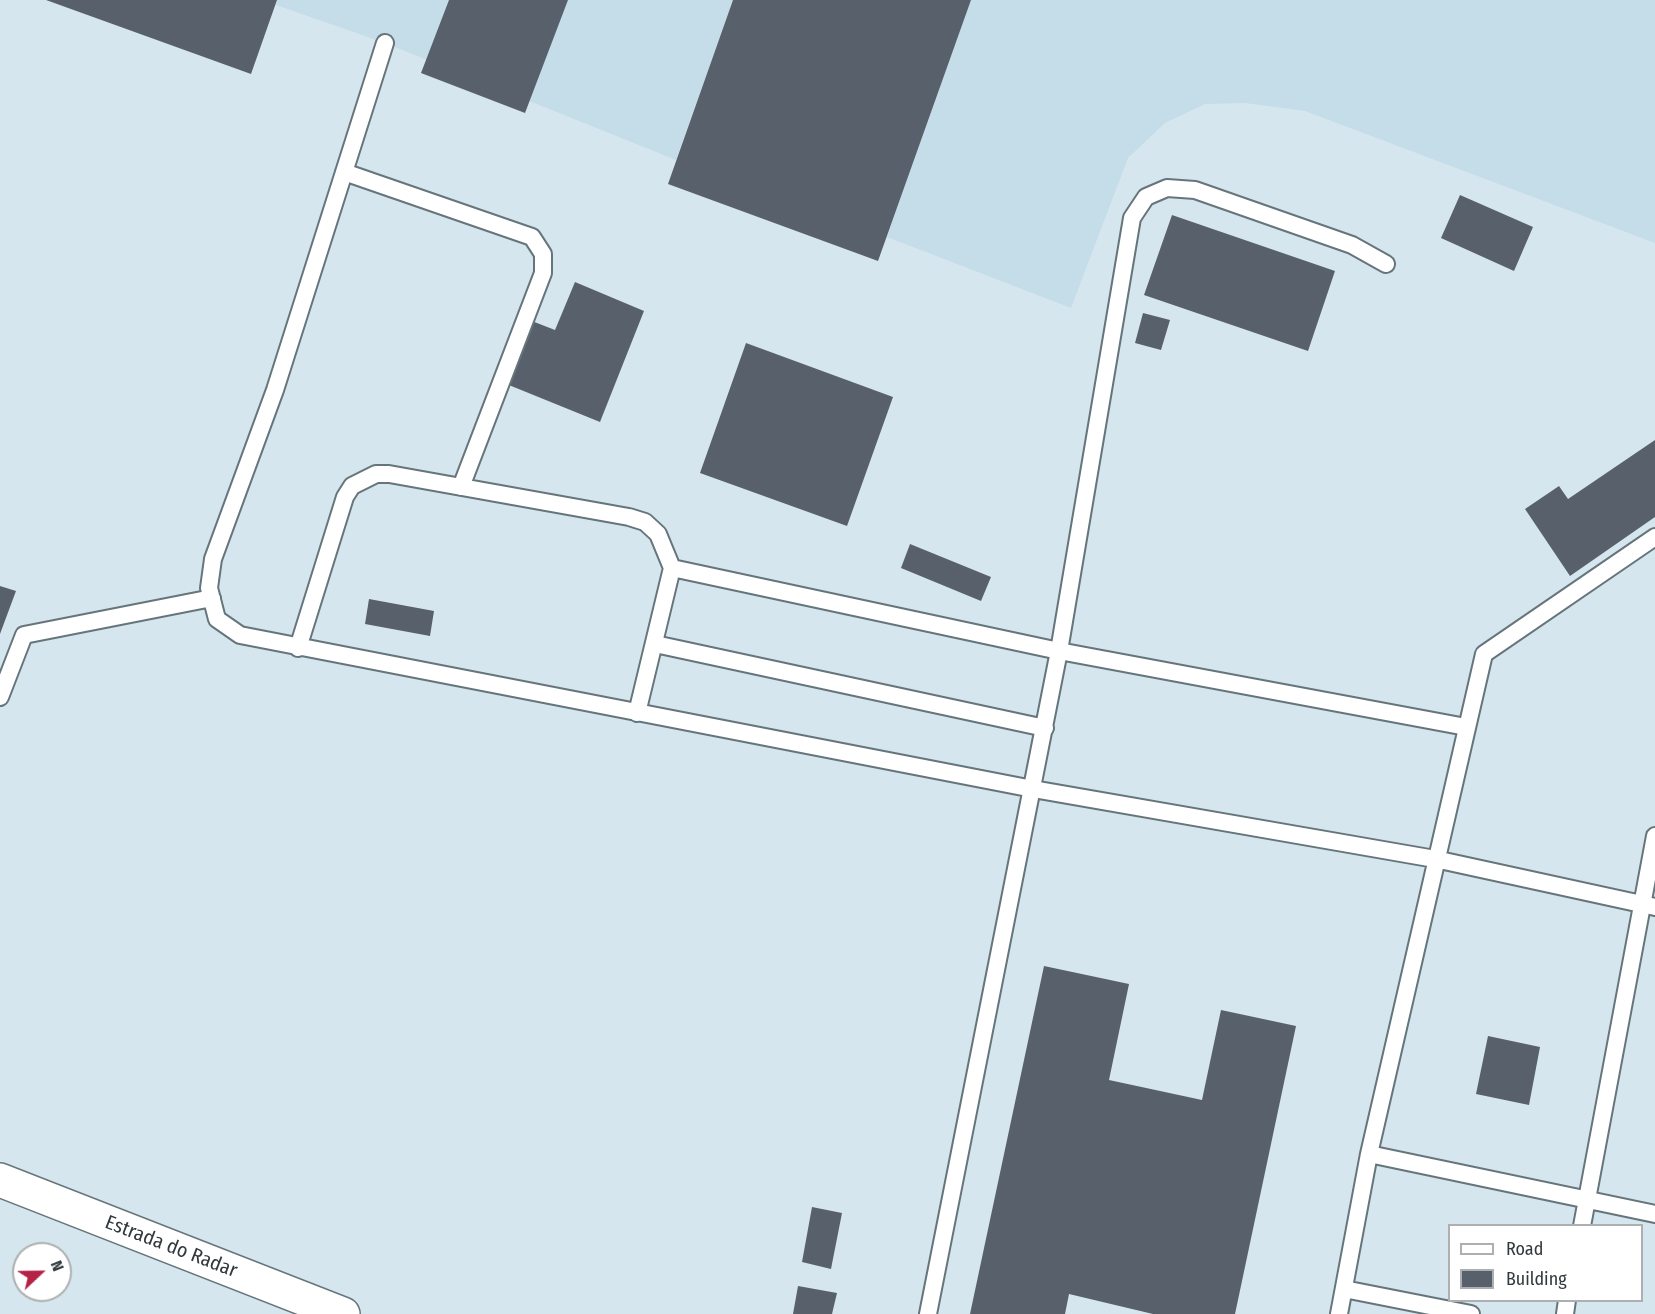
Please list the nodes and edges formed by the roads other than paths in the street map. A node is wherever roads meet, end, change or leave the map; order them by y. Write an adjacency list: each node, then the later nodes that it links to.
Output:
1 (385, 43): 2 (lane)
2 (344, 172): 4 (lane); 7 (lane)
3 (1386, 264): 10 (lane)
4 (461, 487): 6 (lane); 9 (lane)
5 (1655, 537): 13 (lane)
6 (672, 568): 8 (lane); 10 (lane)
7 (212, 598): 9 (lane); 11 (lane)
8 (655, 644): 12 (lane); 14 (lane)
9 (298, 648): 12 (lane)
10 (1059, 651): 13 (lane); 14 (lane)
11 (0, 697)
12 (637, 713): 15 (lane)
13 (1466, 727): 17 (lane)
14 (1045, 728): 15 (lane)
15 (1033, 789): 17 (lane); 26 (lane)
16 (1655, 836): 18 (lane)
17 (1435, 859): 18 (lane); 19 (lane)
18 (1648, 906): 21 (lane)
19 (1369, 1154): 21 (lane); 24 (lane)
20 (0, 1180): 25 (street, Estrada do Radar)
21 (1587, 1200): 22 (lane); 23 (lane)
22 (1655, 1214)
23 (1582, 1224)
24 (1344, 1289): 27 (lane); 28 (lane)
25 (343, 1314)
26 (928, 1314)
27 (1339, 1314)
28 (1471, 1314)

